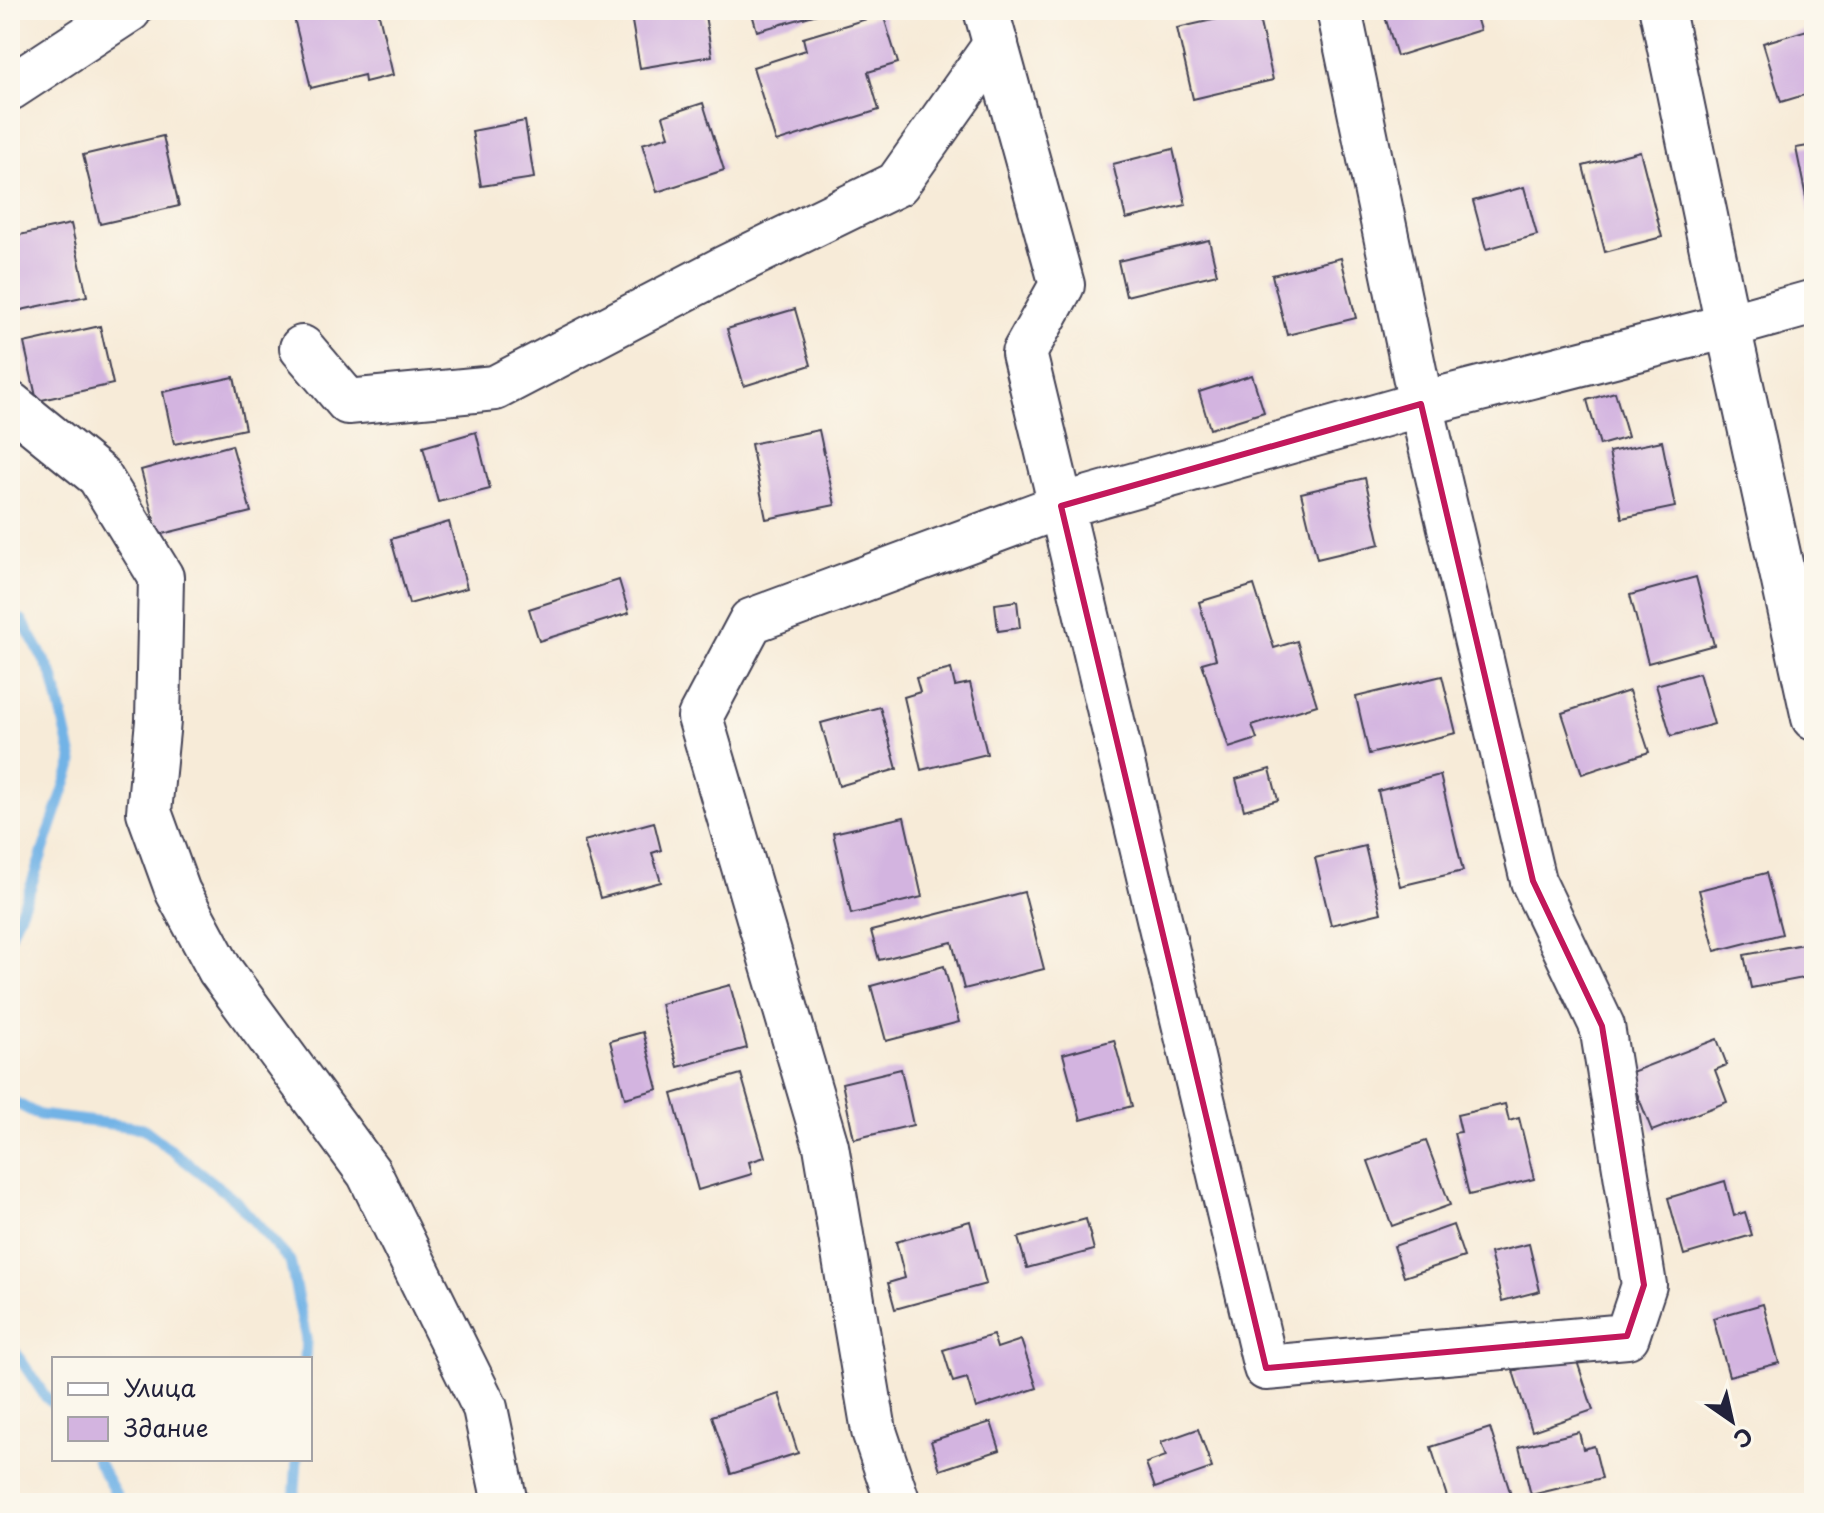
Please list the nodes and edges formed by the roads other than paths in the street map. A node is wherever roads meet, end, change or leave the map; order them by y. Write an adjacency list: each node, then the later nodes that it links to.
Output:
1 (129, 10): 5 (street)
2 (1339, 10): 10 (street)
3 (1662, 10): 7 (street)
4 (991, 27): 8 (street); 11 (street)
5 (10, 88)
6 (1814, 302): 7 (street)
7 (1728, 326): 10 (street); 12 (street)
8 (302, 348)
9 (10, 404): 13 (street)
10 (1421, 404): 11 (street); 11 (street)
11 (1061, 506): 14 (street)
12 (1814, 718)
13 (505, 1503)
14 (898, 1503)

